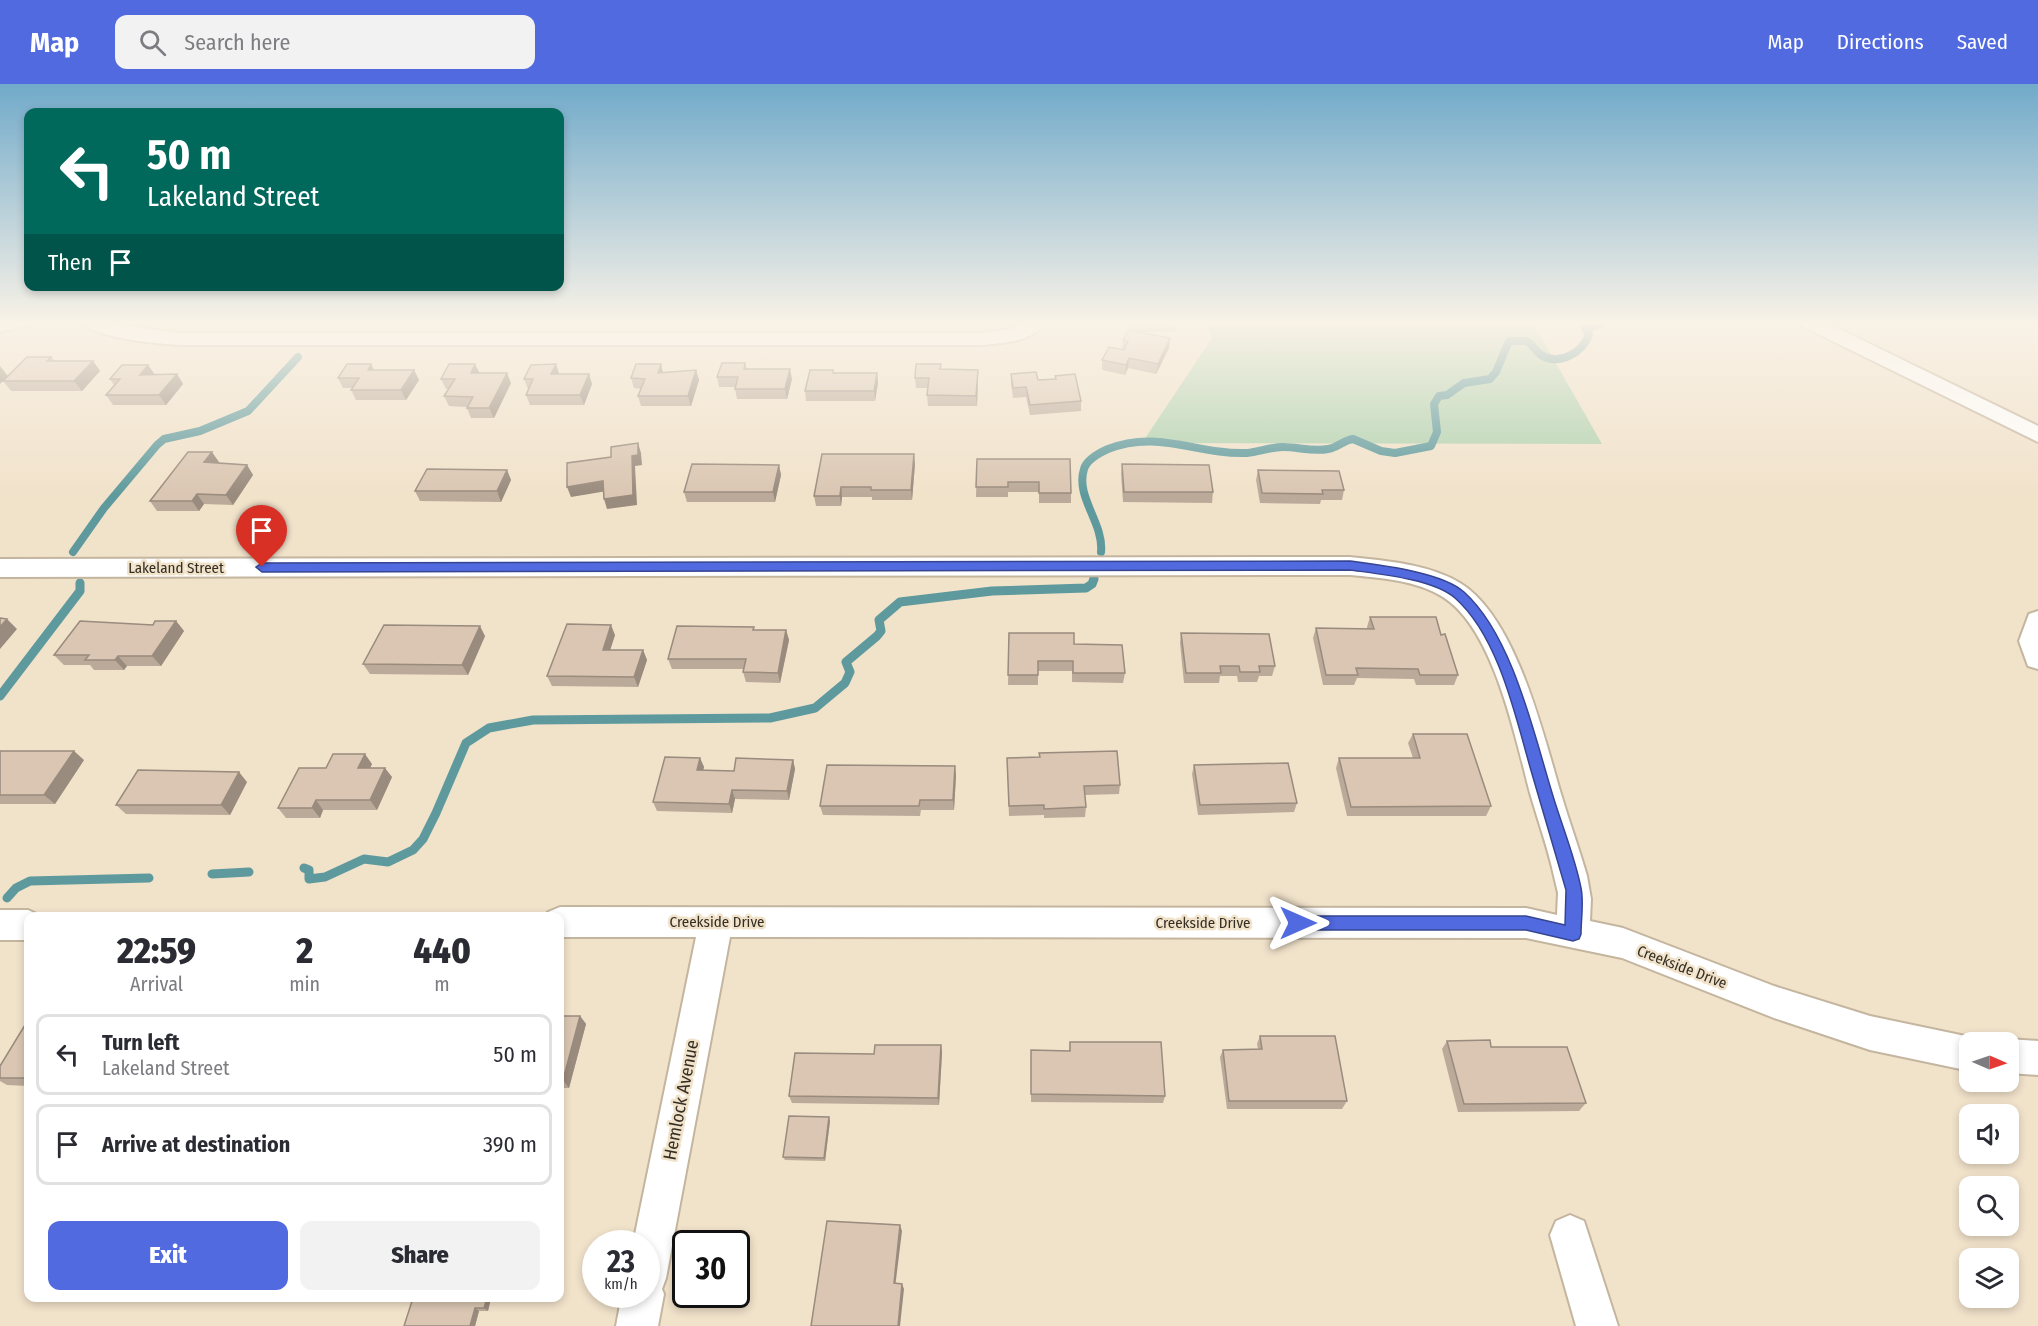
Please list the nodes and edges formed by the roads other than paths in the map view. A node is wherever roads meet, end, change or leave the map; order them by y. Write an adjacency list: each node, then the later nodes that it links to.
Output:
1 (1925, 379): 2 (street)
2 (2038, 435)
3 (0, 568): 10 (street, Lakeland Street)
4 (2038, 621): 5 (street)
5 (2038, 659)
6 (564, 922): 7 (street, Creekside Drive)
7 (716, 922): 10 (street, Creekside Drive); 14 (street, Hemlock Avenue)
8 (0, 925): 9 (street)
9 (24, 925)
10 (1573, 934): 11 (street, Creekside Drive)
11 (1959, 1052)
12 (2019, 1057): 13 (street)
13 (2038, 1058)
14 (655, 1230)
15 (1570, 1235): 18 (street)
16 (640, 1308): 17 (street)
17 (637, 1326)
18 (1597, 1326)

